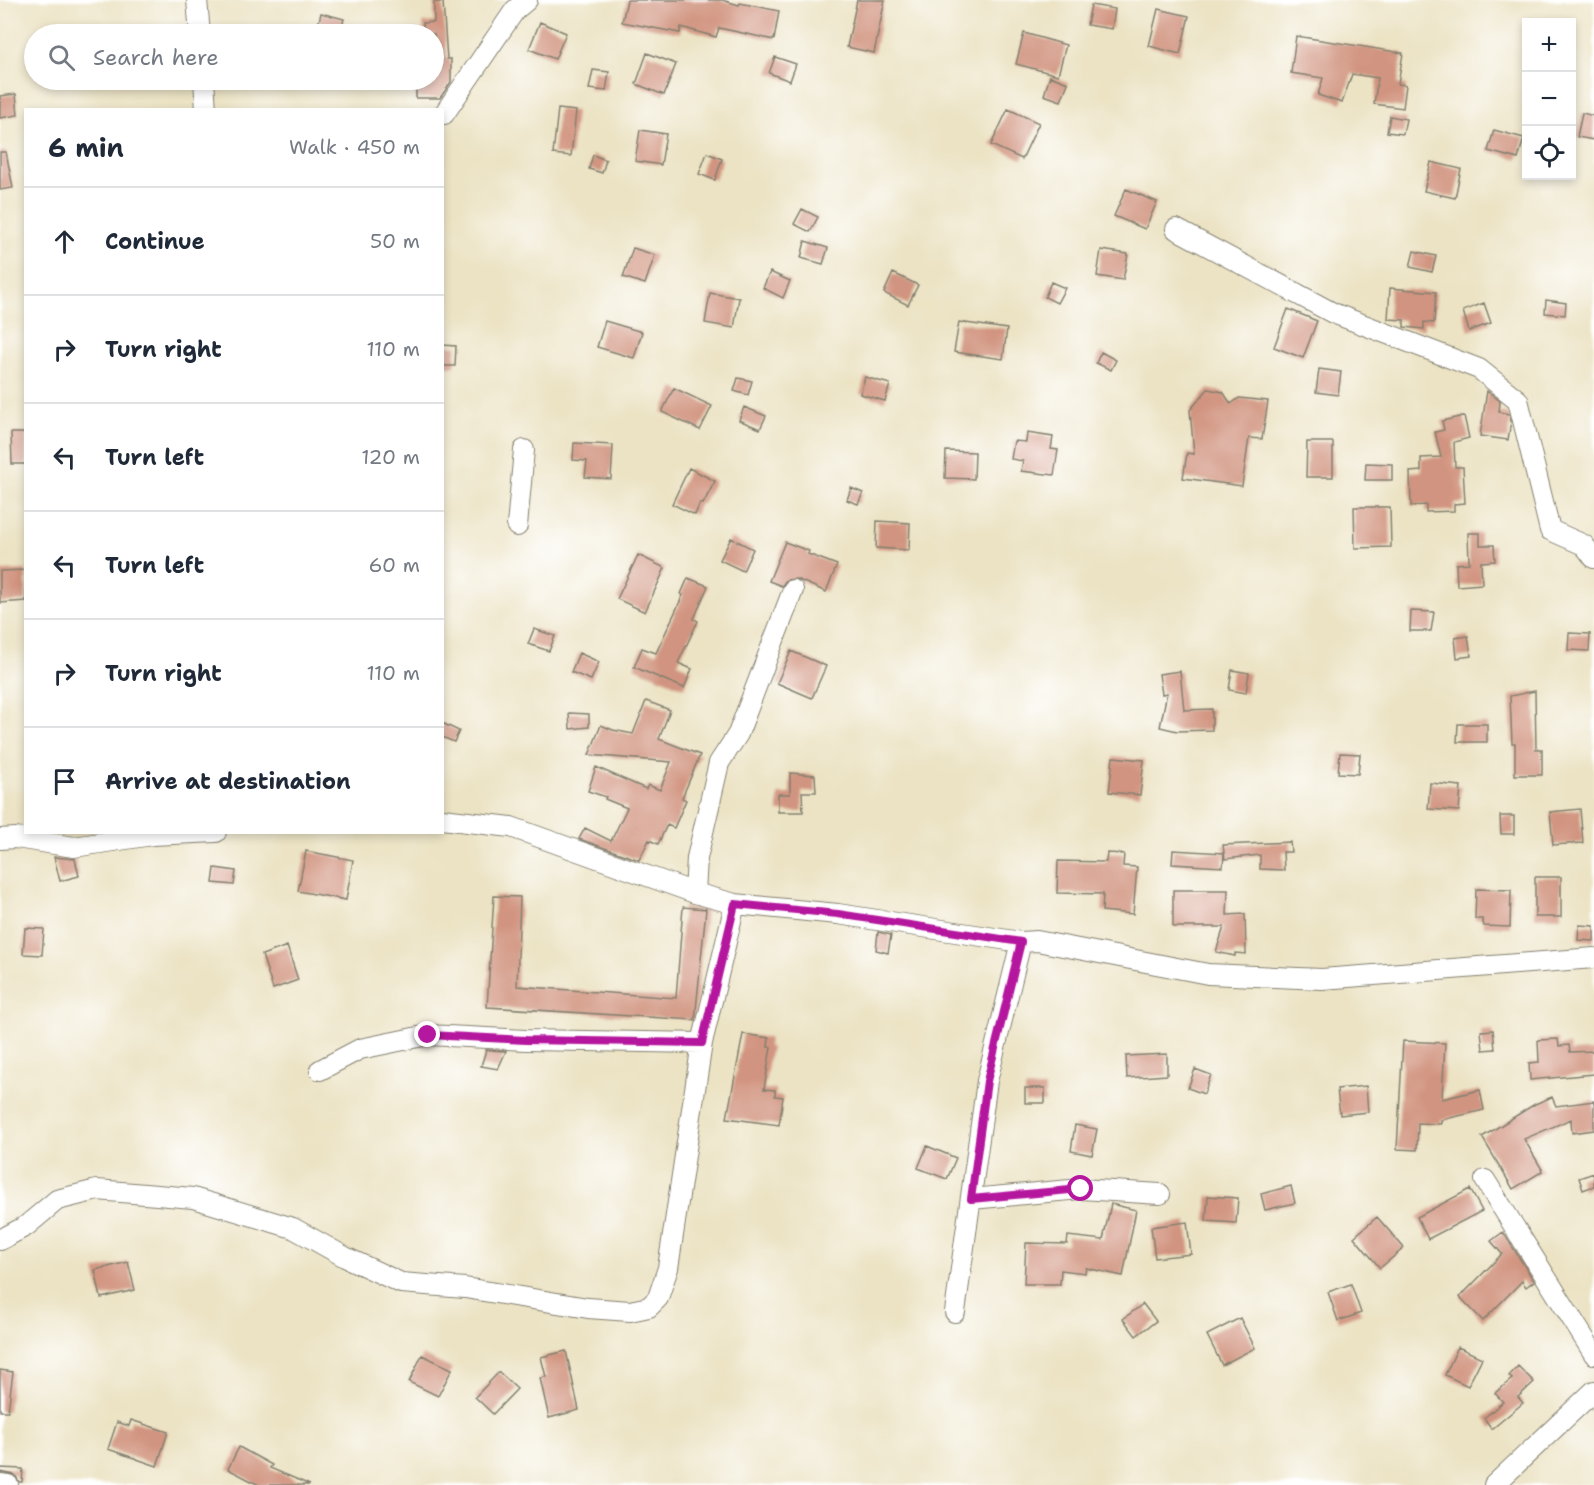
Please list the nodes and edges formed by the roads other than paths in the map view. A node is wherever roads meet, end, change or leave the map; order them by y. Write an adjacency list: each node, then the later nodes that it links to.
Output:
1 (197, 0): 3 (street)
2 (527, 0): 6 (street)
3 (199, 24)
4 (205, 90): 5 (street)
5 (206, 108)
6 (444, 114)
7 (1176, 229): 10 (street)
8 (524, 450): 9 (street)
9 (517, 526)
10 (1594, 558)
11 (793, 590): 15 (street)
12 (444, 819): 15 (street)
13 (173, 834): 14 (street)
14 (0, 839)
15 (696, 893): 16 (street)
16 (735, 904): 17 (street); 19 (street)
17 (1021, 942): 18 (street); 23 (street)
18 (1594, 958)
19 (702, 1043): 20 (street); 24 (street)
20 (320, 1070)
21 (1485, 1180): 26 (street)
22 (1160, 1194): 23 (street)
23 (971, 1199): 25 (street)
24 (0, 1240)
25 (955, 1312)
26 (1594, 1354)
27 (1594, 1391): 30 (street)
28 (0, 1484): 29 (street)
29 (8, 1485)
30 (1494, 1485)

